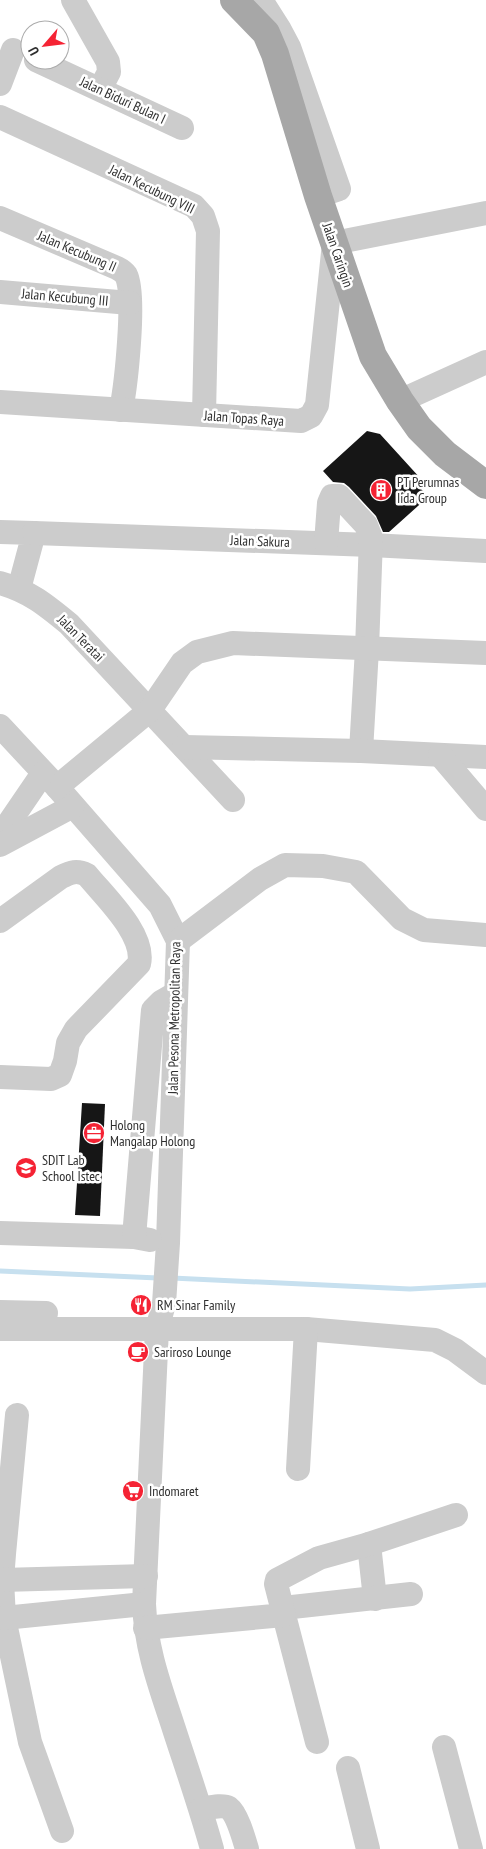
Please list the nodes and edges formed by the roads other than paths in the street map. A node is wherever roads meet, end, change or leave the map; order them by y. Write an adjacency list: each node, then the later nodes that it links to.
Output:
1 (73, 0): 7 (street)
2 (234, 0): 10 (main road, Jalan Caringin)
3 (261, 0): 10 (street)
4 (14, 50): 6 (street)
5 (58, 70): 7 (street, Jalan Biduri Bulan I)
6 (0, 84)
7 (100, 89): 9 (street, Jalan Biduri Bulan I)
8 (0, 117): 20 (street, Jalan Kecubung VIII)
9 (182, 128)
10 (318, 196): 13 (main road, Jalan Caringin)
11 (486, 212): 13 (street)
12 (0, 218): 15 (street, Jalan Kecubung II)
13 (334, 244): 17 (main road, Jalan Caringin); 20 (street, Jalan Topas Raya)
14 (0, 292): 15 (street, Jalan Kecubung III)
15 (130, 303): 19 (street)
16 (486, 362): 17 (street)
17 (400, 401): 21 (main road, Jalan Caringin)
18 (0, 402): 19 (street, Jalan Topas Raya)
19 (121, 410): 20 (street, Jalan Topas Raya)
20 (204, 415)
21 (486, 485)
22 (0, 532): 23 (street, Jalan Sakura)
23 (34, 533): 24 (street, Jalan Sakura); 27 (street)
24 (326, 543): 25 (street, Jalan Sakura); 25 (street)
25 (371, 545): 26 (street, Jalan Sakura); 28 (street)
26 (486, 551)
27 (9, 586): 30 (street, Jalan Teratai)
28 (368, 649): 29 (street); 30 (street); 33 (street)
29 (486, 653)
30 (150, 710): 32 (street, Jalan Teratai); 36 (street)
31 (0, 726): 36 (street, Jalan Pesona Metropolitan Raya)
32 (184, 747): 33 (street); 37 (street, Jalan Teratai)
33 (361, 751): 34 (street)
34 (440, 756): 35 (street); 39 (street)
35 (486, 757)
36 (50, 780): 38 (street, Jalan Pesona Metropolitan Raya); 40 (street)
37 (233, 800)
38 (73, 806): 41 (street); 44 (street, Jalan Pesona Metropolitan Raya)
39 (486, 809)
40 (0, 836)
41 (0, 845)
42 (0, 920): 46 (street)
43 (486, 935): 44 (street)
44 (178, 941): 45 (street, Jalan Pesona Metropolitan Raya)
45 (175, 994): 48 (street); 49 (street, Jalan Pesona Metropolitan Raya)
46 (0, 1077)
47 (0, 1232): 48 (street)
48 (134, 1237): 49 (street)
49 (168, 1249): 51 (street, Jalan Pesona Metropolitan Raya)
50 (0, 1312): 51 (street)
51 (160, 1317): 52 (street); 53 (street); 60 (street, Jalan Pesona Metropolitan Raya)
52 (0, 1329)
53 (306, 1329): 54 (street); 56 (street)
54 (486, 1374)
55 (17, 1415): 59 (street)
56 (298, 1469)
57 (456, 1515): 58 (street)
58 (369, 1544): 63 (street); 65 (street)
59 (2, 1554): 61 (street)
60 (146, 1576): 61 (street); 64 (street, Jalan Pesona Metropolitan Raya)
61 (2, 1580): 66 (street)
62 (411, 1594): 63 (street)
63 (375, 1599): 65 (street)
64 (144, 1604): 66 (street); 67 (street, Jalan Pesona Metropolitan Raya)
65 (284, 1611): 67 (street); 68 (street)
66 (4, 1618): 72 (street)
67 (145, 1628): 71 (street, Jalan Pesona Metropolitan Raya)
68 (317, 1742)
69 (444, 1747): 76 (street)
70 (348, 1768): 75 (street)
71 (201, 1809): 73 (street, Jalan Pesona Metropolitan Raya); 74 (street)
72 (62, 1831)
73 (212, 1849)
74 (247, 1849)
75 (368, 1849)
76 (470, 1849)

